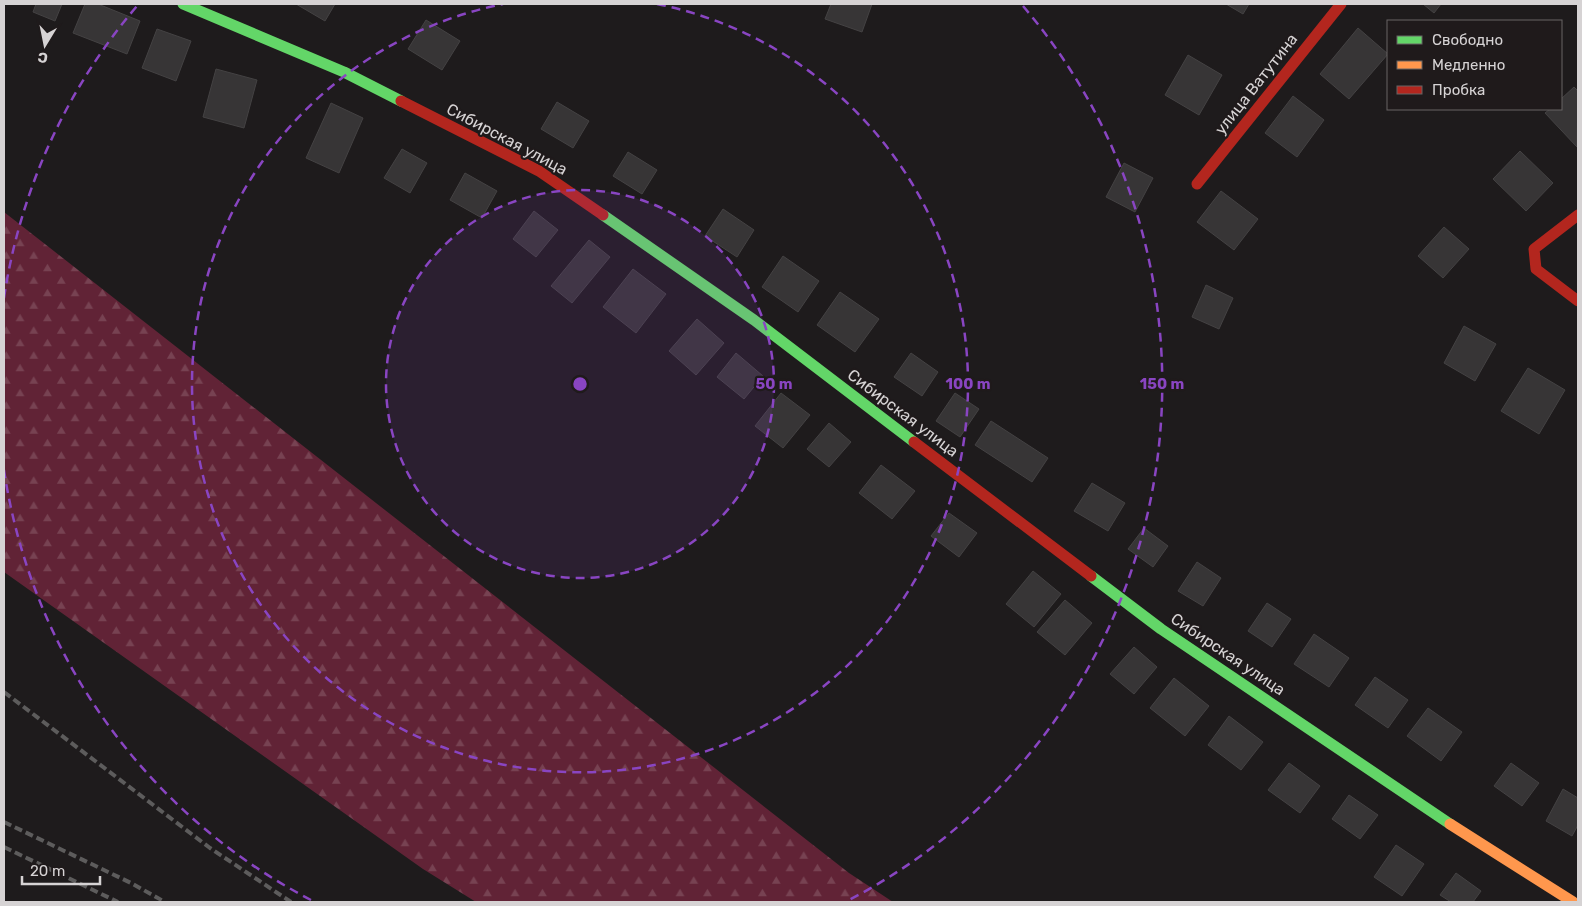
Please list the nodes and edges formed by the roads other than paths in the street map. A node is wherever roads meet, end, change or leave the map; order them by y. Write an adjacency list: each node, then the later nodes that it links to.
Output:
1 (183, 4): 6 (street, Сибирская улица)
2 (1341, 4): 3 (street, улица Ватутина)
3 (1197, 184)
4 (1578, 215): 5 (street)
5 (1578, 301)
6 (1573, 902)

